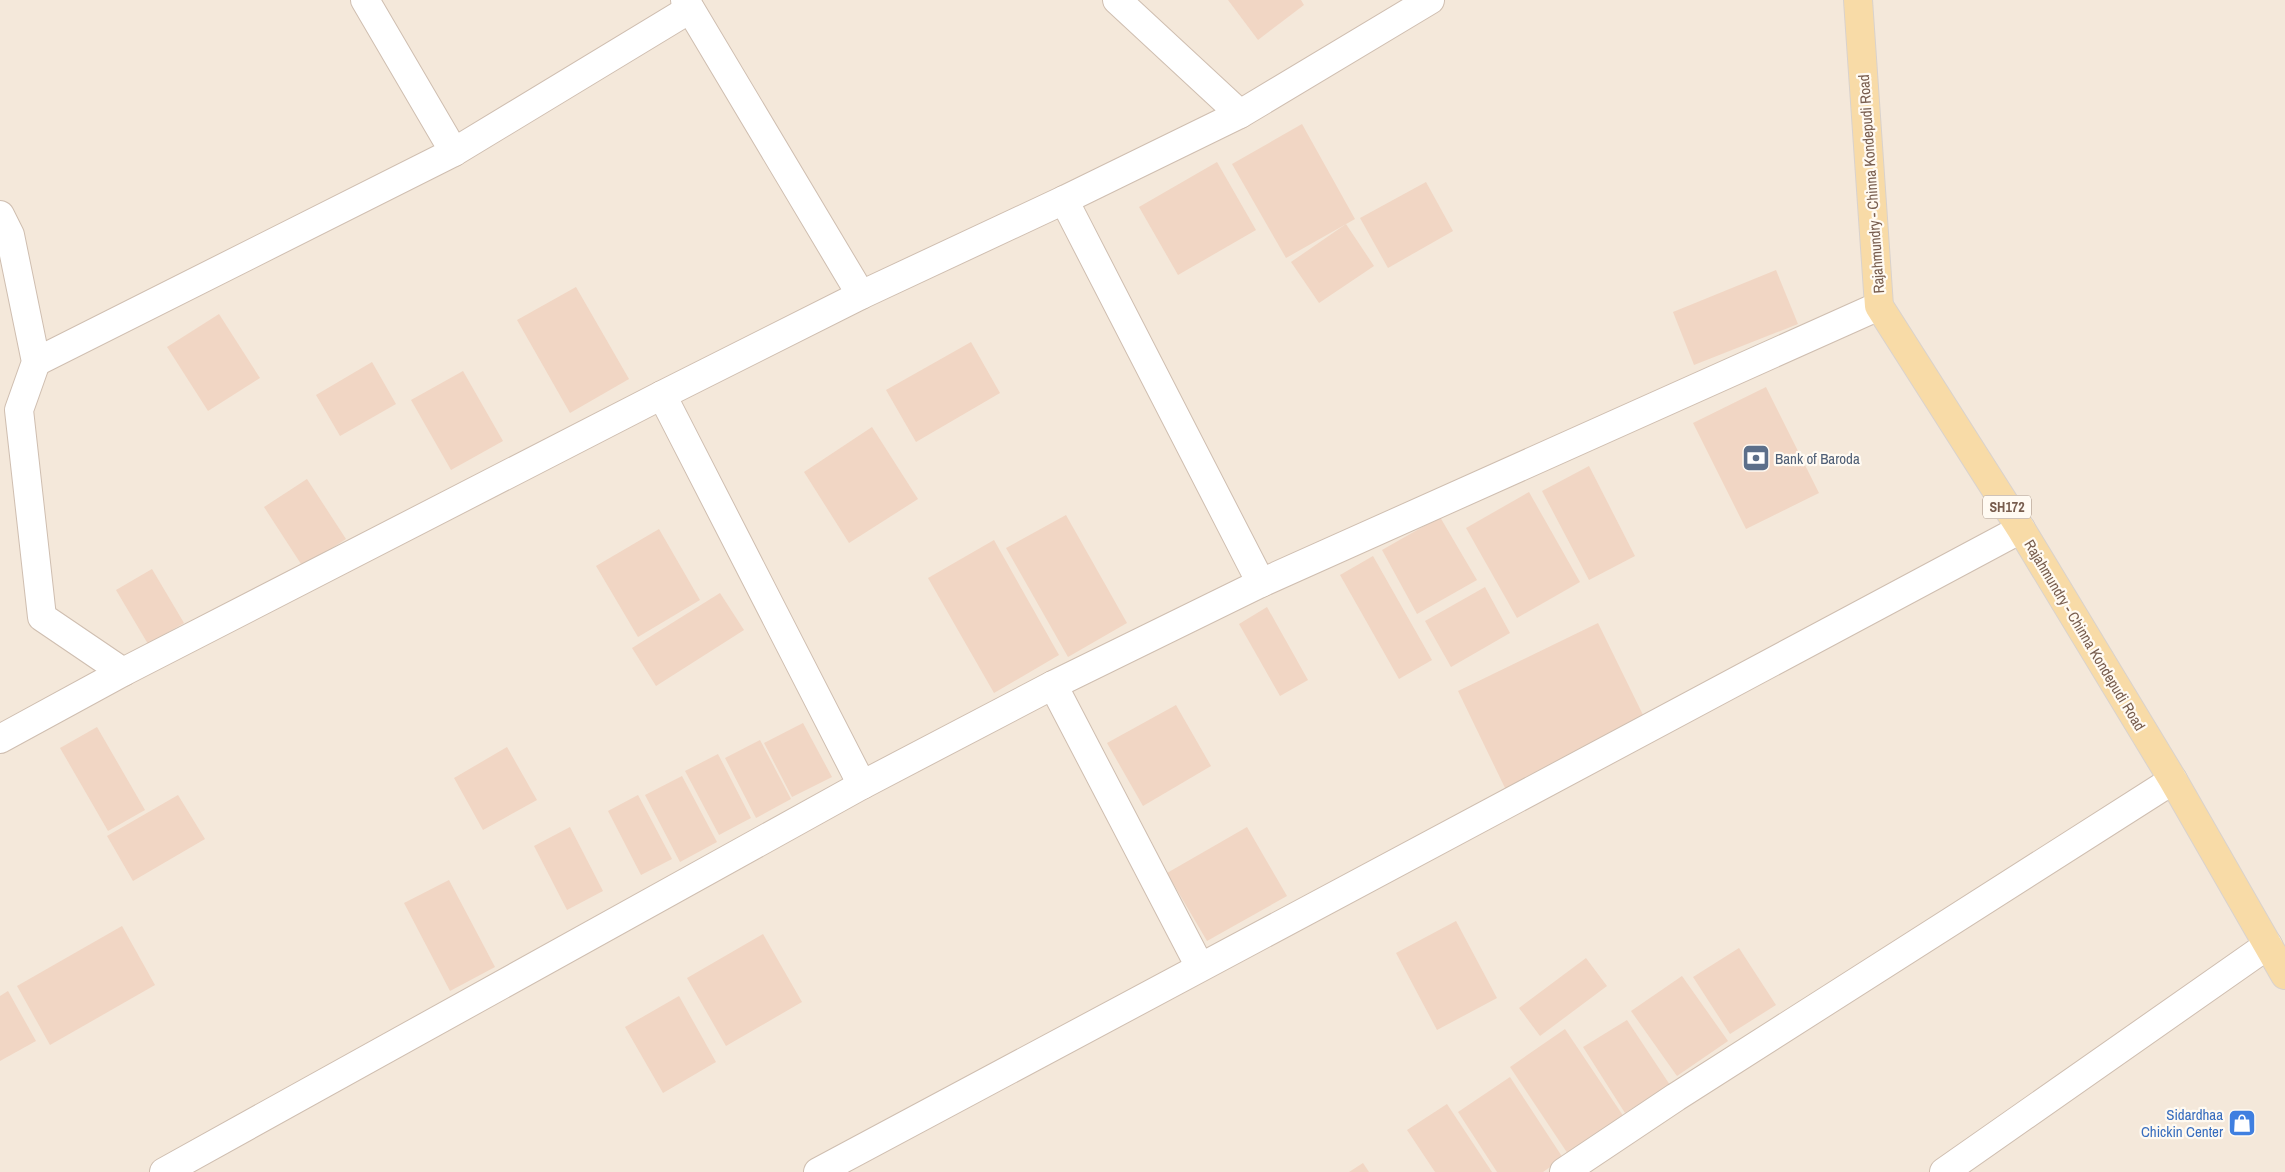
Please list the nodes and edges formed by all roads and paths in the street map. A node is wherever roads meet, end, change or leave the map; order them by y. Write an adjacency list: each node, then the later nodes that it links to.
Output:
1 (365, 0): 7 (street)
2 (1117, 0): 6 (street)
3 (1430, 0): 6 (street)
4 (1858, 0): 11 (main road, Rajahmundry - Chinna Kondepudi Road / SH172)
5 (688, 5): 7 (street); 10 (street)
6 (1240, 114): 8 (street)
7 (454, 152): 12 (street)
8 (1064, 200): 10 (street); 15 (street)
9 (0, 215): 12 (street)
10 (862, 295): 13 (street)
11 (1879, 306): 14 (main road, Rajahmundry - Chinna Kondepudi Road / SH172); 15 (street)
12 (36, 362): 16 (street)
13 (662, 396): 16 (street); 20 (street)
14 (2022, 529): 19 (main road, Rajahmundry - Chinna Kondepudi Road / SH172); 22 (street)
15 (1261, 583): 17 (street)
16 (123, 672): 18 (street)
17 (1053, 685): 20 (street); 22 (street)
18 (0, 739)
19 (2173, 780): 21 (main road, Rajahmundry - Chinna Kondepudi Road / SH172); 26 (street)
20 (862, 785): 24 (street)
21 (2268, 945): 23 (main road, Rajahmundry - Chinna Kondepudi Road / SH172); 27 (street)
22 (1200, 968): 25 (street)
23 (2285, 975)
24 (164, 1172)
25 (818, 1172)
26 (1564, 1172)
27 (1944, 1172)

